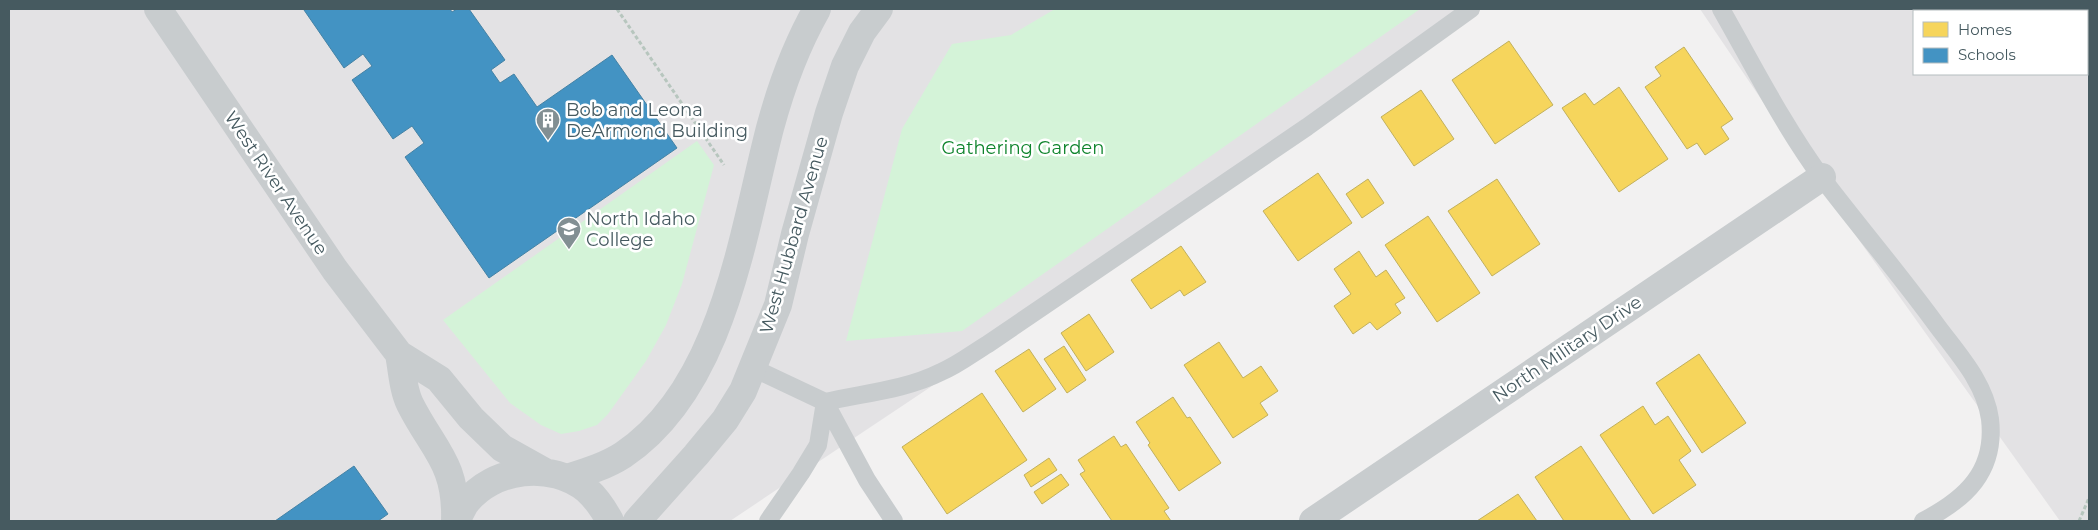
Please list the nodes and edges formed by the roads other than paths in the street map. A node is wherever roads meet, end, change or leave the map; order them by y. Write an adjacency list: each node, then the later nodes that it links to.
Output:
1 (158, 9): 7 (street, West River Avenue)
2 (817, 9): 10 (street)
3 (879, 9): 8 (street, West Hubbard Avenue)
4 (1471, 9): 9 (lane)
5 (1721, 9): 6 (lane)
6 (1822, 177): 16 (street, North Military Drive); 17 (lane)
7 (399, 354): 10 (street, West River Avenue); 11 (street, West River Avenue)
8 (753, 368): 9 (lane); 13 (street, West Hubbard Avenue)
9 (825, 402): 14 (lane); 15 (lane)
10 (556, 475): 11 (street); 12 (street, West River Avenue)
11 (455, 521)
12 (610, 521)
13 (637, 521)
14 (768, 521)
15 (894, 521)
16 (1312, 521)
17 (1923, 521)

